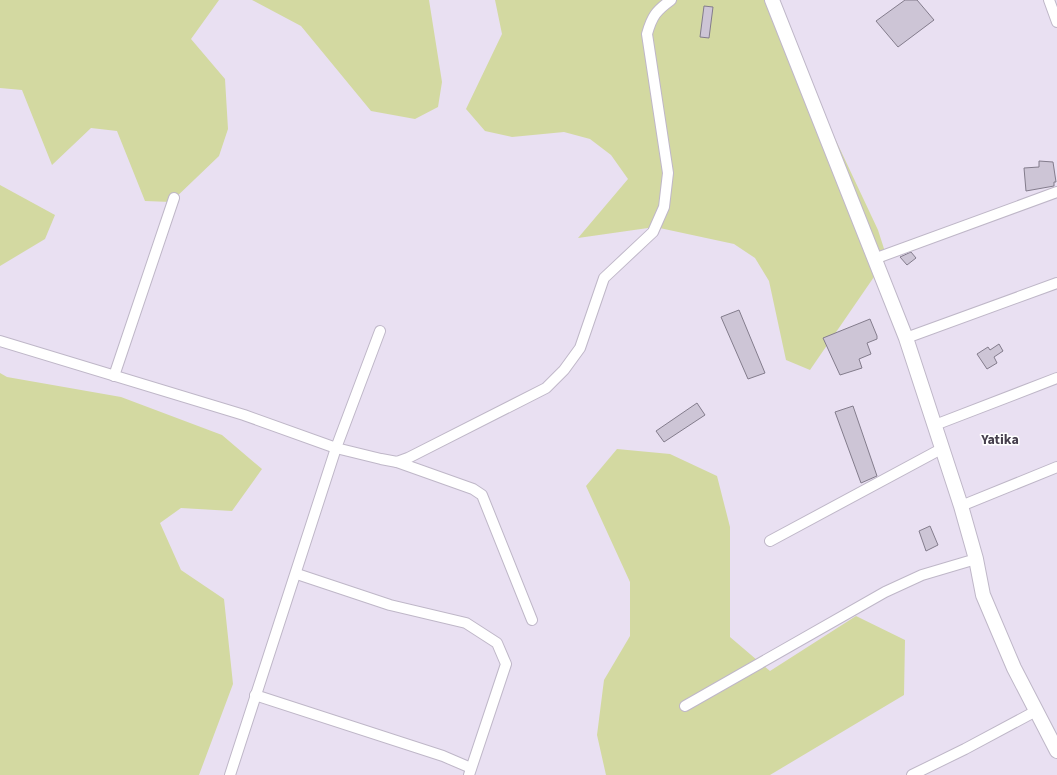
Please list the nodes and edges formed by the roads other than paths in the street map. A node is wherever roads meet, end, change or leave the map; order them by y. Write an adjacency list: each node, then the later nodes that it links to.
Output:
1 (671, 0): 17 (street)
2 (772, 0): 7 (main road)
3 (1052, 2): 4 (street)
4 (1057, 22)
5 (1057, 192): 7 (street)
6 (174, 198): 12 (street)
7 (874, 260): 10 (main road)
8 (1057, 283): 10 (street)
9 (380, 330): 15 (street)
10 (906, 338): 14 (main road)
11 (0, 341): 12 (street)
12 (114, 376): 15 (street)
13 (1057, 378): 14 (street)
14 (935, 425): 16 (main road)
15 (336, 448): 17 (street); 22 (street)
16 (943, 448): 19 (main road); 20 (street)
17 (397, 462): 23 (street)
18 (1057, 467): 19 (street)
19 (961, 506): 21 (main road)
20 (770, 541)
21 (976, 559): 25 (street); 26 (main road)
22 (296, 574): 24 (street); 28 (street)
23 (532, 620)
24 (255, 694): 28 (street); 29 (street)
25 (685, 706)
26 (1036, 711): 27 (main road); 30 (street)
27 (1057, 751)
28 (470, 772)
29 (230, 775)
30 (912, 775)

